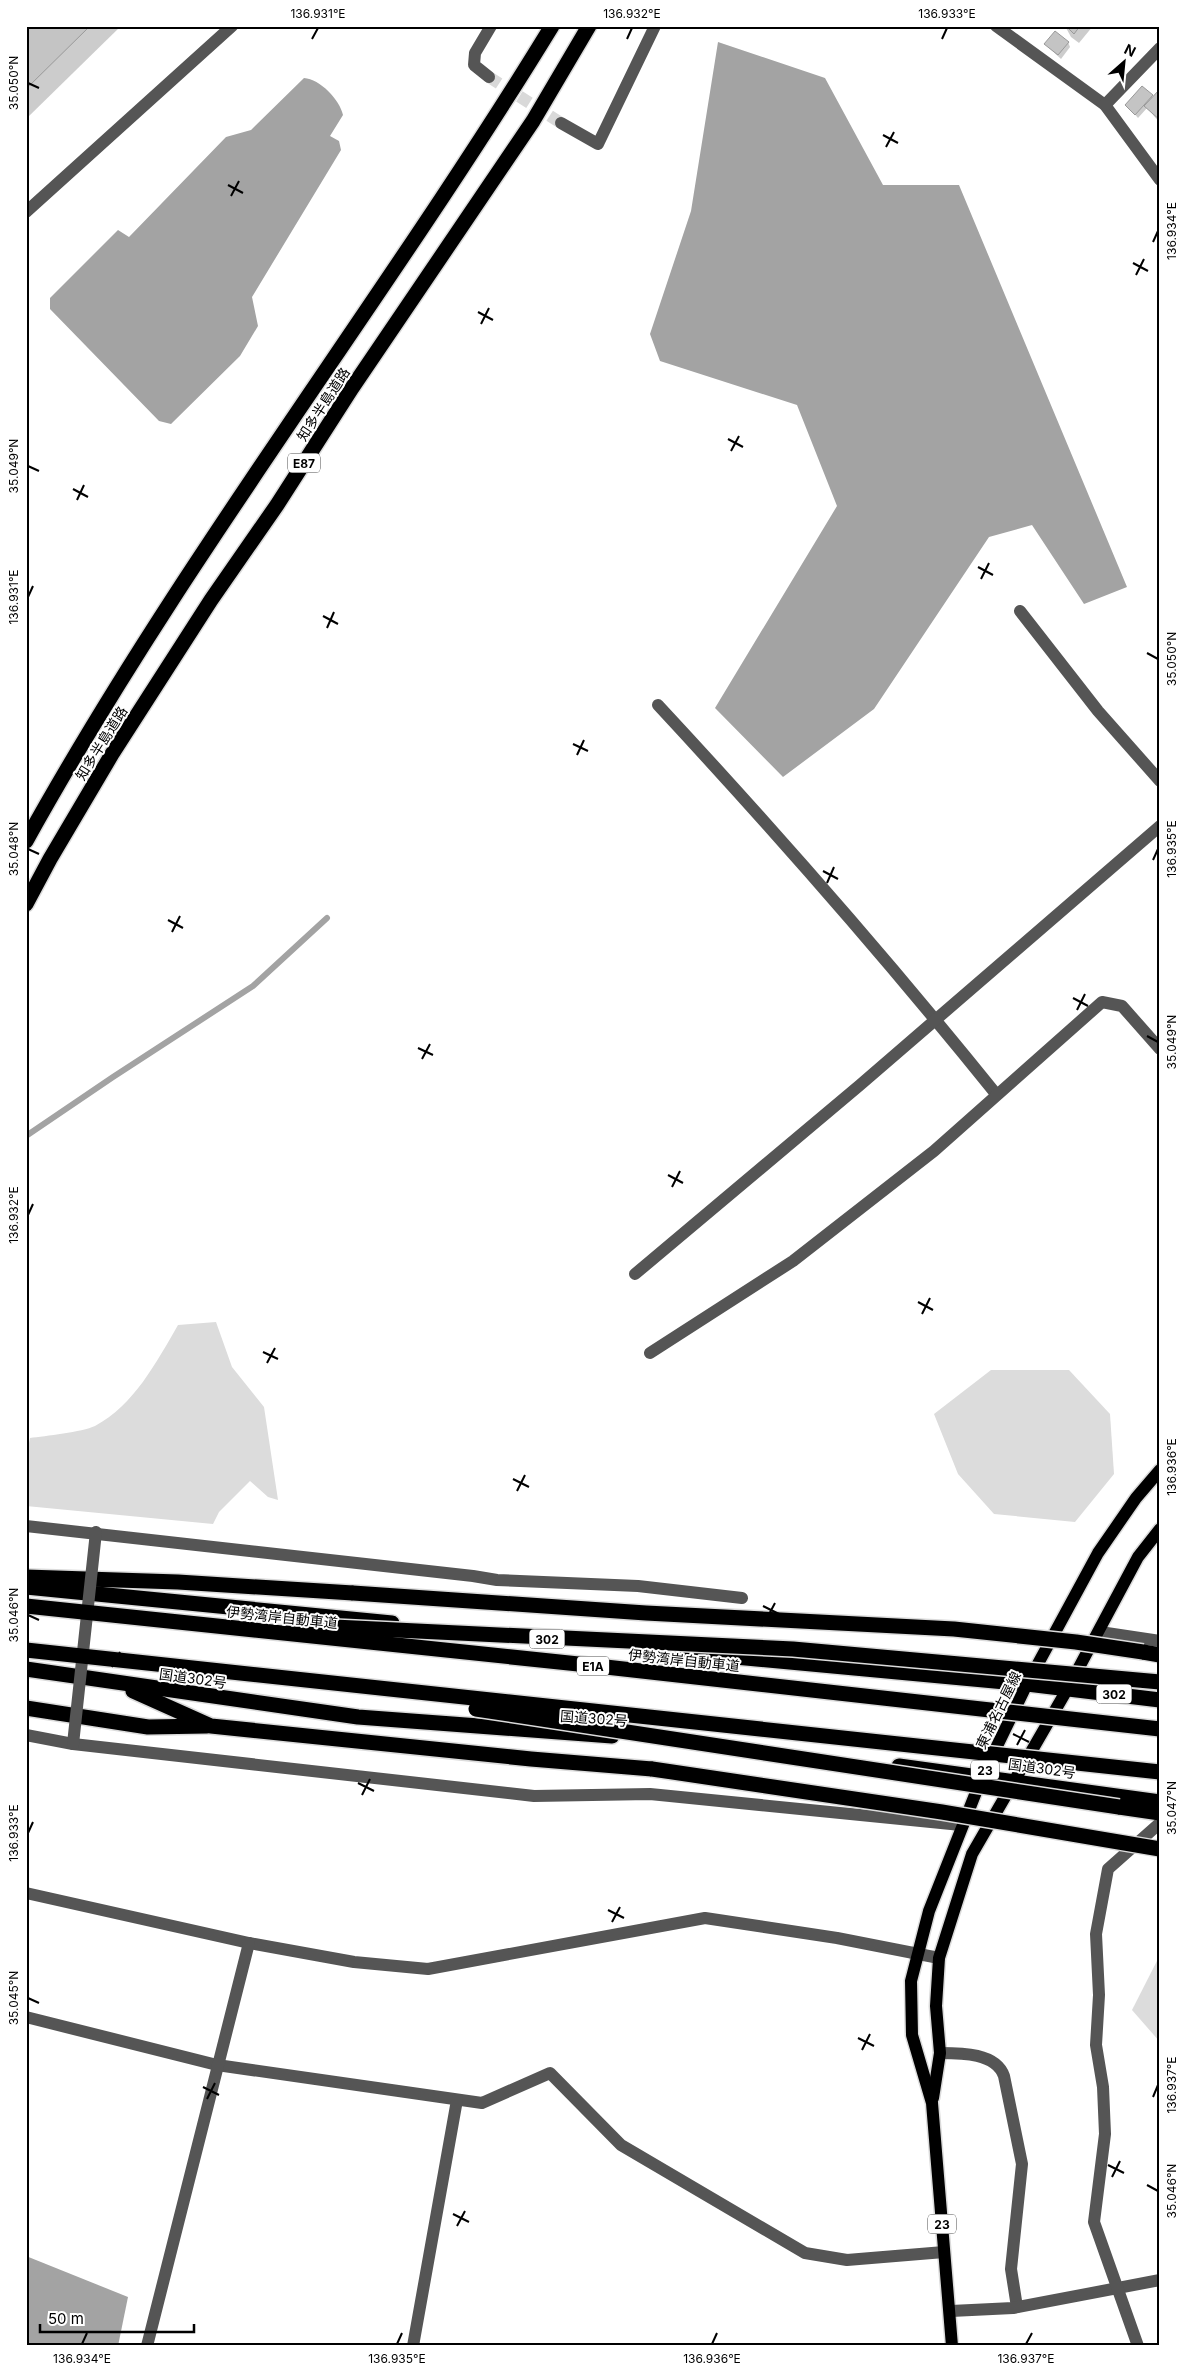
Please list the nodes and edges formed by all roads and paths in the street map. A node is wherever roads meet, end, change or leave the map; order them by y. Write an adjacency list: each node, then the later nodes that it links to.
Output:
1 (232, 26): 12 (street)
2 (491, 26): 8 (street)
3 (552, 26): 17 (highway, 知多半島道路 / E87)
4 (589, 26): 18 (highway, 知多半島道路 / E87)
5 (655, 26): 10 (street)
6 (996, 26): 9 (street)
7 (1160, 48): 9 (street)
8 (490, 77)
9 (1104, 105): 11 (street)
10 (561, 122)
11 (1160, 180)
12 (26, 212)
13 (1020, 611): 15 (street)
14 (658, 705): 19 (street)
15 (1160, 780)
16 (1160, 826): 19 (street)
17 (26, 841)
18 (26, 904)
19 (936, 1019): 21 (street); 22 (street)
20 (1160, 1049): 21 (street)
21 (996, 1094): 23 (street)
22 (635, 1274)
23 (650, 1353)
24 (1160, 1470): 41 (main road, 東浦名古屋線 / 23)
25 (26, 1526): 27 (street)
26 (1160, 1529): 33 (main road, 東浦名古屋線 / 23)
27 (96, 1532): 30 (street); 48 (street, bridge)
28 (26, 1577): 36 (highway, bridge)
29 (26, 1587): 41 (highway, 302)
30 (742, 1598)
31 (26, 1606): 32 (highway, 伊勢湾岸自動車道 / E1A, bridge)
32 (135, 1618): 38 (highway, bridge); 46 (highway, 伊勢湾岸自動車道 / E1A, bridge)
33 (1100, 1632): 34 (street); 42 (main road, 東浦名古屋線 / 23)
34 (1160, 1641)
35 (26, 1650): 40 (highway, bridge)
36 (1160, 1655)
37 (26, 1669): 39 (highway, 国道302号)
38 (1160, 1682)
39 (112, 1683): 45 (highway); 50 (highway, 国道302号)
40 (339, 1684): 49 (highway, bridge); 53 (highway, bridge)
41 (1027, 1684): 42 (highway, 302); 50 (main road, 東浦名古屋線 / 23)
42 (1068, 1688): 43 (highway, 302); 51 (main road, 東浦名古屋線 / 23)
43 (1160, 1700)
44 (26, 1708): 45 (highway)
45 (210, 1726): 56 (highway, bridge)
46 (1160, 1729)
47 (26, 1735): 48 (street)
48 (73, 1744): 55 (street)
49 (1160, 1772)
50 (982, 1777): 51 (highway, 国道302号); 55 (main road, 東浦名古屋線 / 23)
51 (1015, 1780): 52 (highway, 国道302号); 60 (main road, 東浦名古屋線 / 23)
52 (1160, 1802)
53 (1160, 1813)
54 (1160, 1823): 68 (street)
55 (961, 1825): 59 (main road, 東浦名古屋線 / 23)
56 (1160, 1848)
57 (26, 1893): 58 (street)
58 (250, 1943): 59 (street); 63 (street)
59 (918, 1954): 60 (street); 65 (main road, 東浦名古屋線 / 23)
60 (940, 1958): 62 (main road, 東浦名古屋線 / 23)
61 (26, 2017): 63 (street)
62 (940, 2053): 65 (main road, 東浦名古屋線 / 23); 69 (street)
63 (217, 2065): 64 (street); 71 (street)
64 (457, 2100): 66 (street); 72 (street)
65 (932, 2103): 66 (main road, 東浦名古屋線 / 23)
66 (944, 2252): 70 (main road, 東浦名古屋線 / 23)
67 (1160, 2280): 68 (street)
68 (1116, 2289): 69 (street); 74 (street)
69 (1017, 2307): 70 (street)
70 (951, 2311): 73 (main road, 東浦名古屋線 / 23)
71 (147, 2346)
72 (413, 2346)
73 (952, 2346)
74 (1138, 2346)

